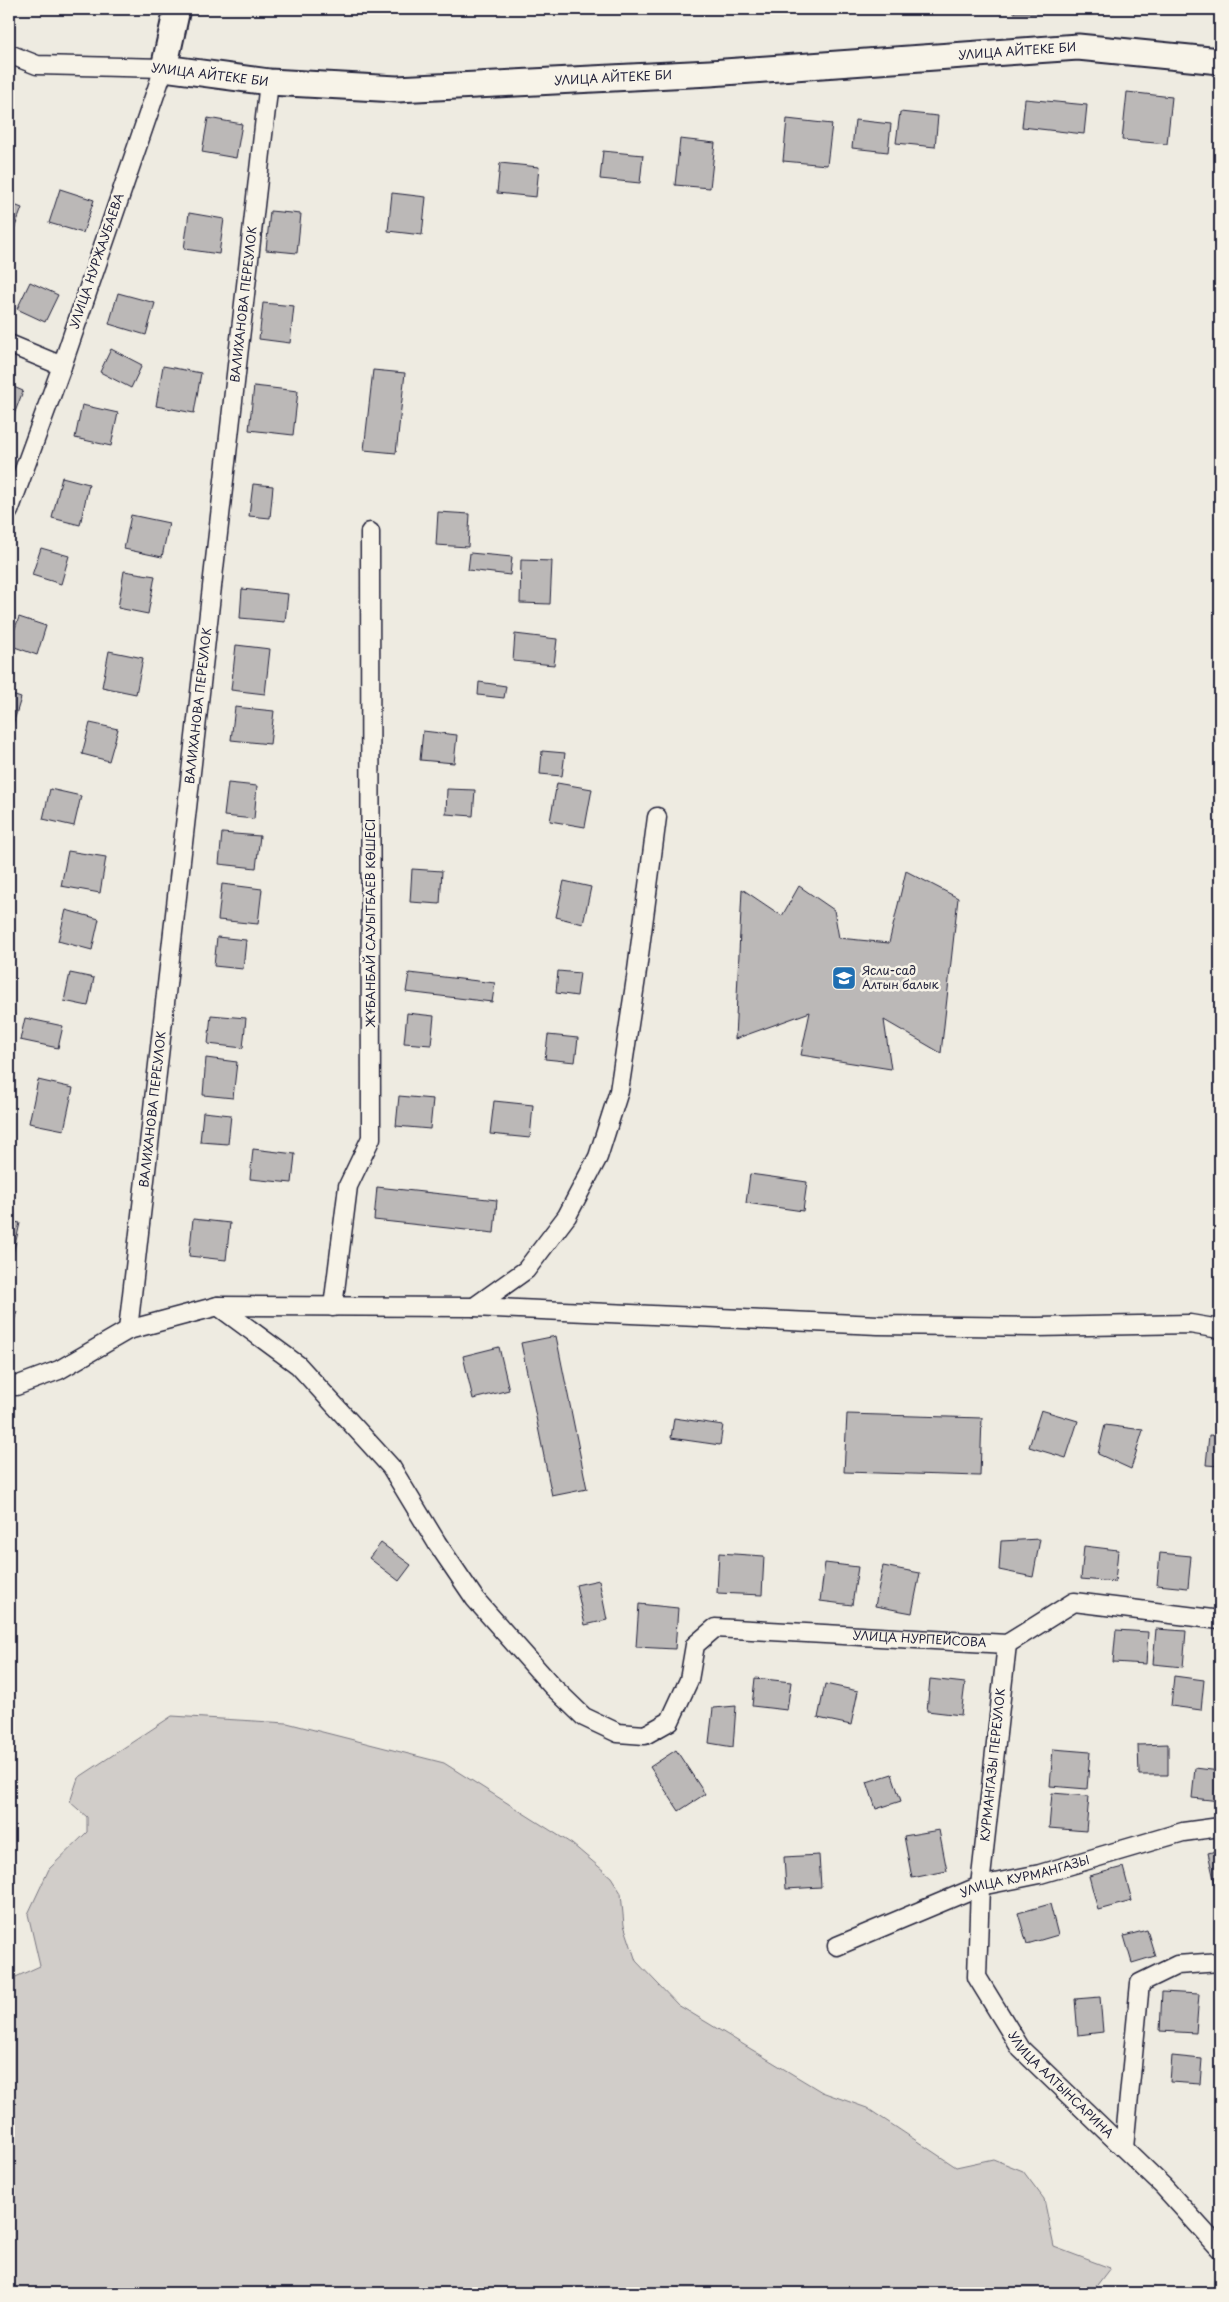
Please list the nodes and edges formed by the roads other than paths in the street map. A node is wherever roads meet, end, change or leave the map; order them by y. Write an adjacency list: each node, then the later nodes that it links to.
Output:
1 (177, 9): 4 (street, УЛИЦА НУРЖАУБАЕВА)
2 (9, 54): 4 (street, УЛИЦА АЙТЕКЕ БИ)
3 (1220, 61): 5 (street, УЛИЦА АЙТЕКЕ БИ)
4 (164, 68): 5 (street, УЛИЦА АЙТЕКЕ БИ); 7 (street, УЛИЦА НУРЖАУБАЕВА)
5 (268, 82): 15 (street, ВАЛИХАНОВА ПЕРЕУЛОК)
6 (9, 344): 7 (street)
7 (62, 366): 8 (street, УЛИЦА НУРЖАУБАЕВА)
8 (9, 511)
9 (370, 532): 12 (street, ЖҰБАНБАЙ САУЫТБАЕВ КӨШЕСІ)
10 (657, 817): 13 (street)
11 (218, 1306): 12 (street); 15 (street); 18 (street, УЛИЦА НУРПЕЙСОВА)
12 (333, 1307): 13 (street)
13 (474, 1307): 14 (street)
14 (1220, 1329)
15 (128, 1330): 16 (street)
16 (9, 1384)
17 (1220, 1620): 18 (street)
18 (1007, 1644): 20 (street, КУРМАНГАЗЫ ПЕРЕУЛОК)
19 (1220, 1827): 20 (street, УЛИЦА КУРМАНГАЗЫ)
20 (980, 1886): 21 (street, УЛИЦА КУРМАНГАЗЫ); 23 (street, УЛИЦА АЛТЫНСАРИНА)
21 (837, 1946)
22 (1220, 1962): 23 (street)
23 (1124, 2148): 24 (street, УЛИЦА АЛТЫНСАРИНА)
24 (1220, 2249)

